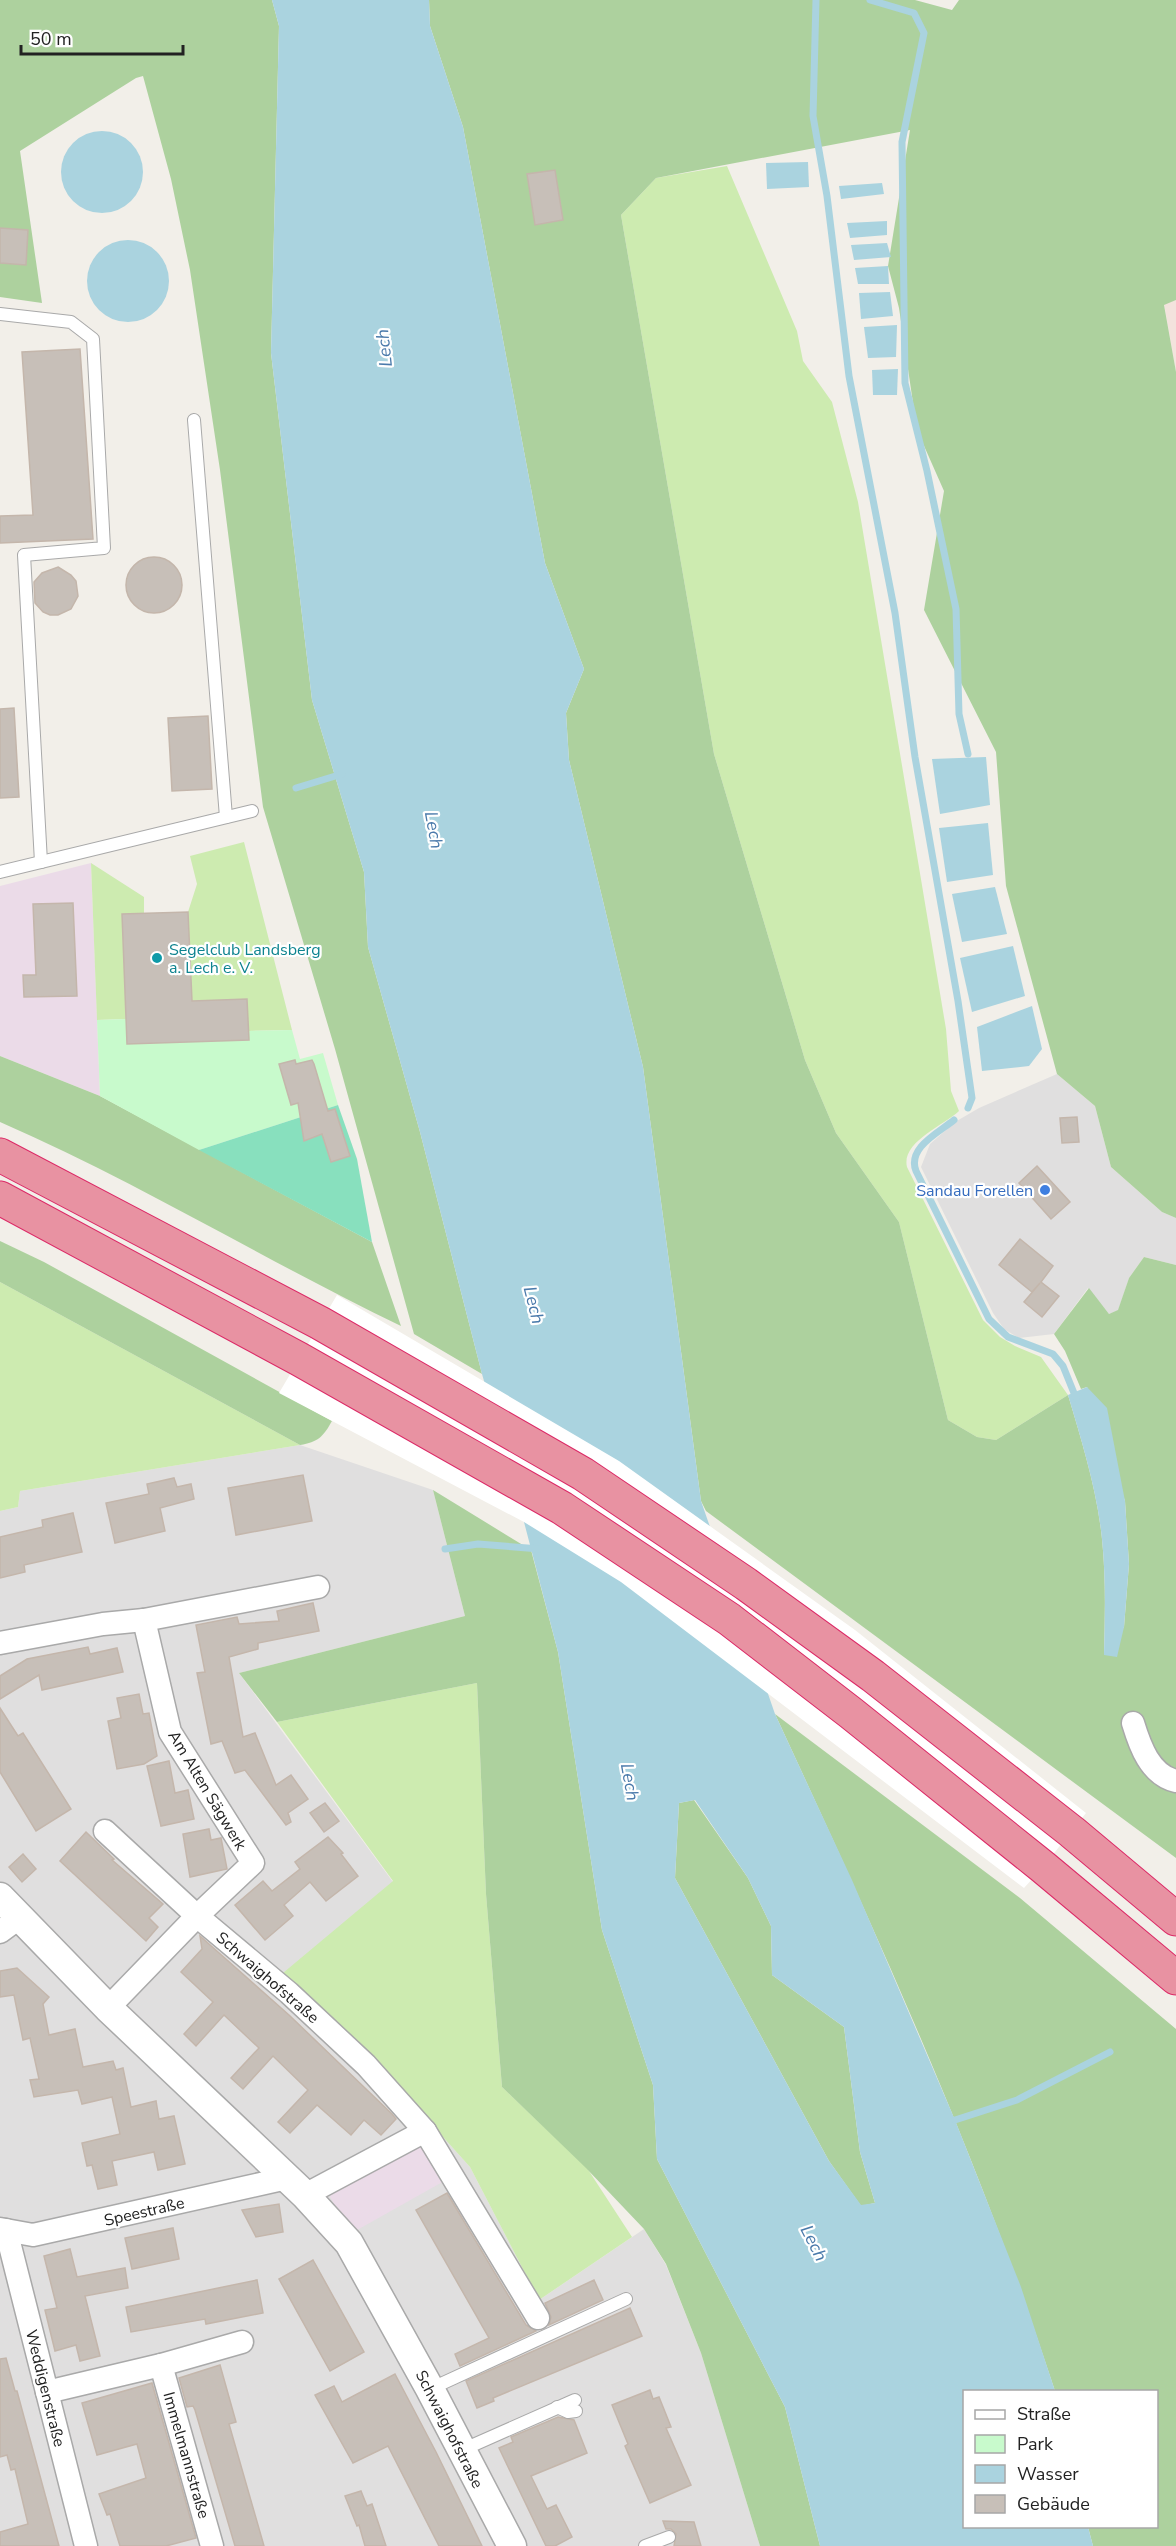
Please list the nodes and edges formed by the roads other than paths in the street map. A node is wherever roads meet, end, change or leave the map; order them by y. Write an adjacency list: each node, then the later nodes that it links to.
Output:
1 (0, 314): 5 (lane)
2 (194, 420): 4 (lane)
3 (252, 811): 4 (lane)
4 (226, 817): 5 (lane)
5 (41, 862): 6 (lane)
6 (0, 872)
7 (0, 1155): 17 (highway)
8 (0, 1198): 19 (highway)
9 (318, 1587): 10 (street)
10 (144, 1620): 11 (street); 16 (street, Am Alten Sägwerk)
11 (0, 1643)
12 (1133, 1723): 13 (street)
13 (1176, 1781)
14 (105, 1831): 16 (street, Schwaighofstraße)
15 (0, 1897): 18 (street, Schwaighofstraße)
16 (197, 1916): 20 (street, Am Alten Sägwerk); 21 (street, Schwaighofstraße)
17 (1176, 1919)
18 (10, 1925): 20 (street, Schwaighofstraße)
19 (1176, 1978)
20 (108, 2008): 22 (street, Schwaighofstraße)
21 (425, 2131): 22 (street); 25 (street, Schwaighofstraße)
22 (296, 2187): 23 (street, Speestraße); 28 (street, Schwaighofstraße)
23 (3, 2230): 29 (street, Weddigenstraße)
24 (626, 2298): 28 (lane)
25 (538, 2318)
26 (242, 2342): 27 (street)
27 (161, 2365): 29 (street); 34 (street, Immelmannstraße)
28 (430, 2389): 31 (street, Schwaighofstraße)
29 (47, 2392): 33 (street, Weddigenstraße)
30 (576, 2405): 31 (lane)
31 (461, 2450): 35 (street, Schwaighofstraße)
32 (669, 2537): 36 (lane)
33 (87, 2546)
34 (212, 2546)
35 (512, 2546)
36 (645, 2546)

